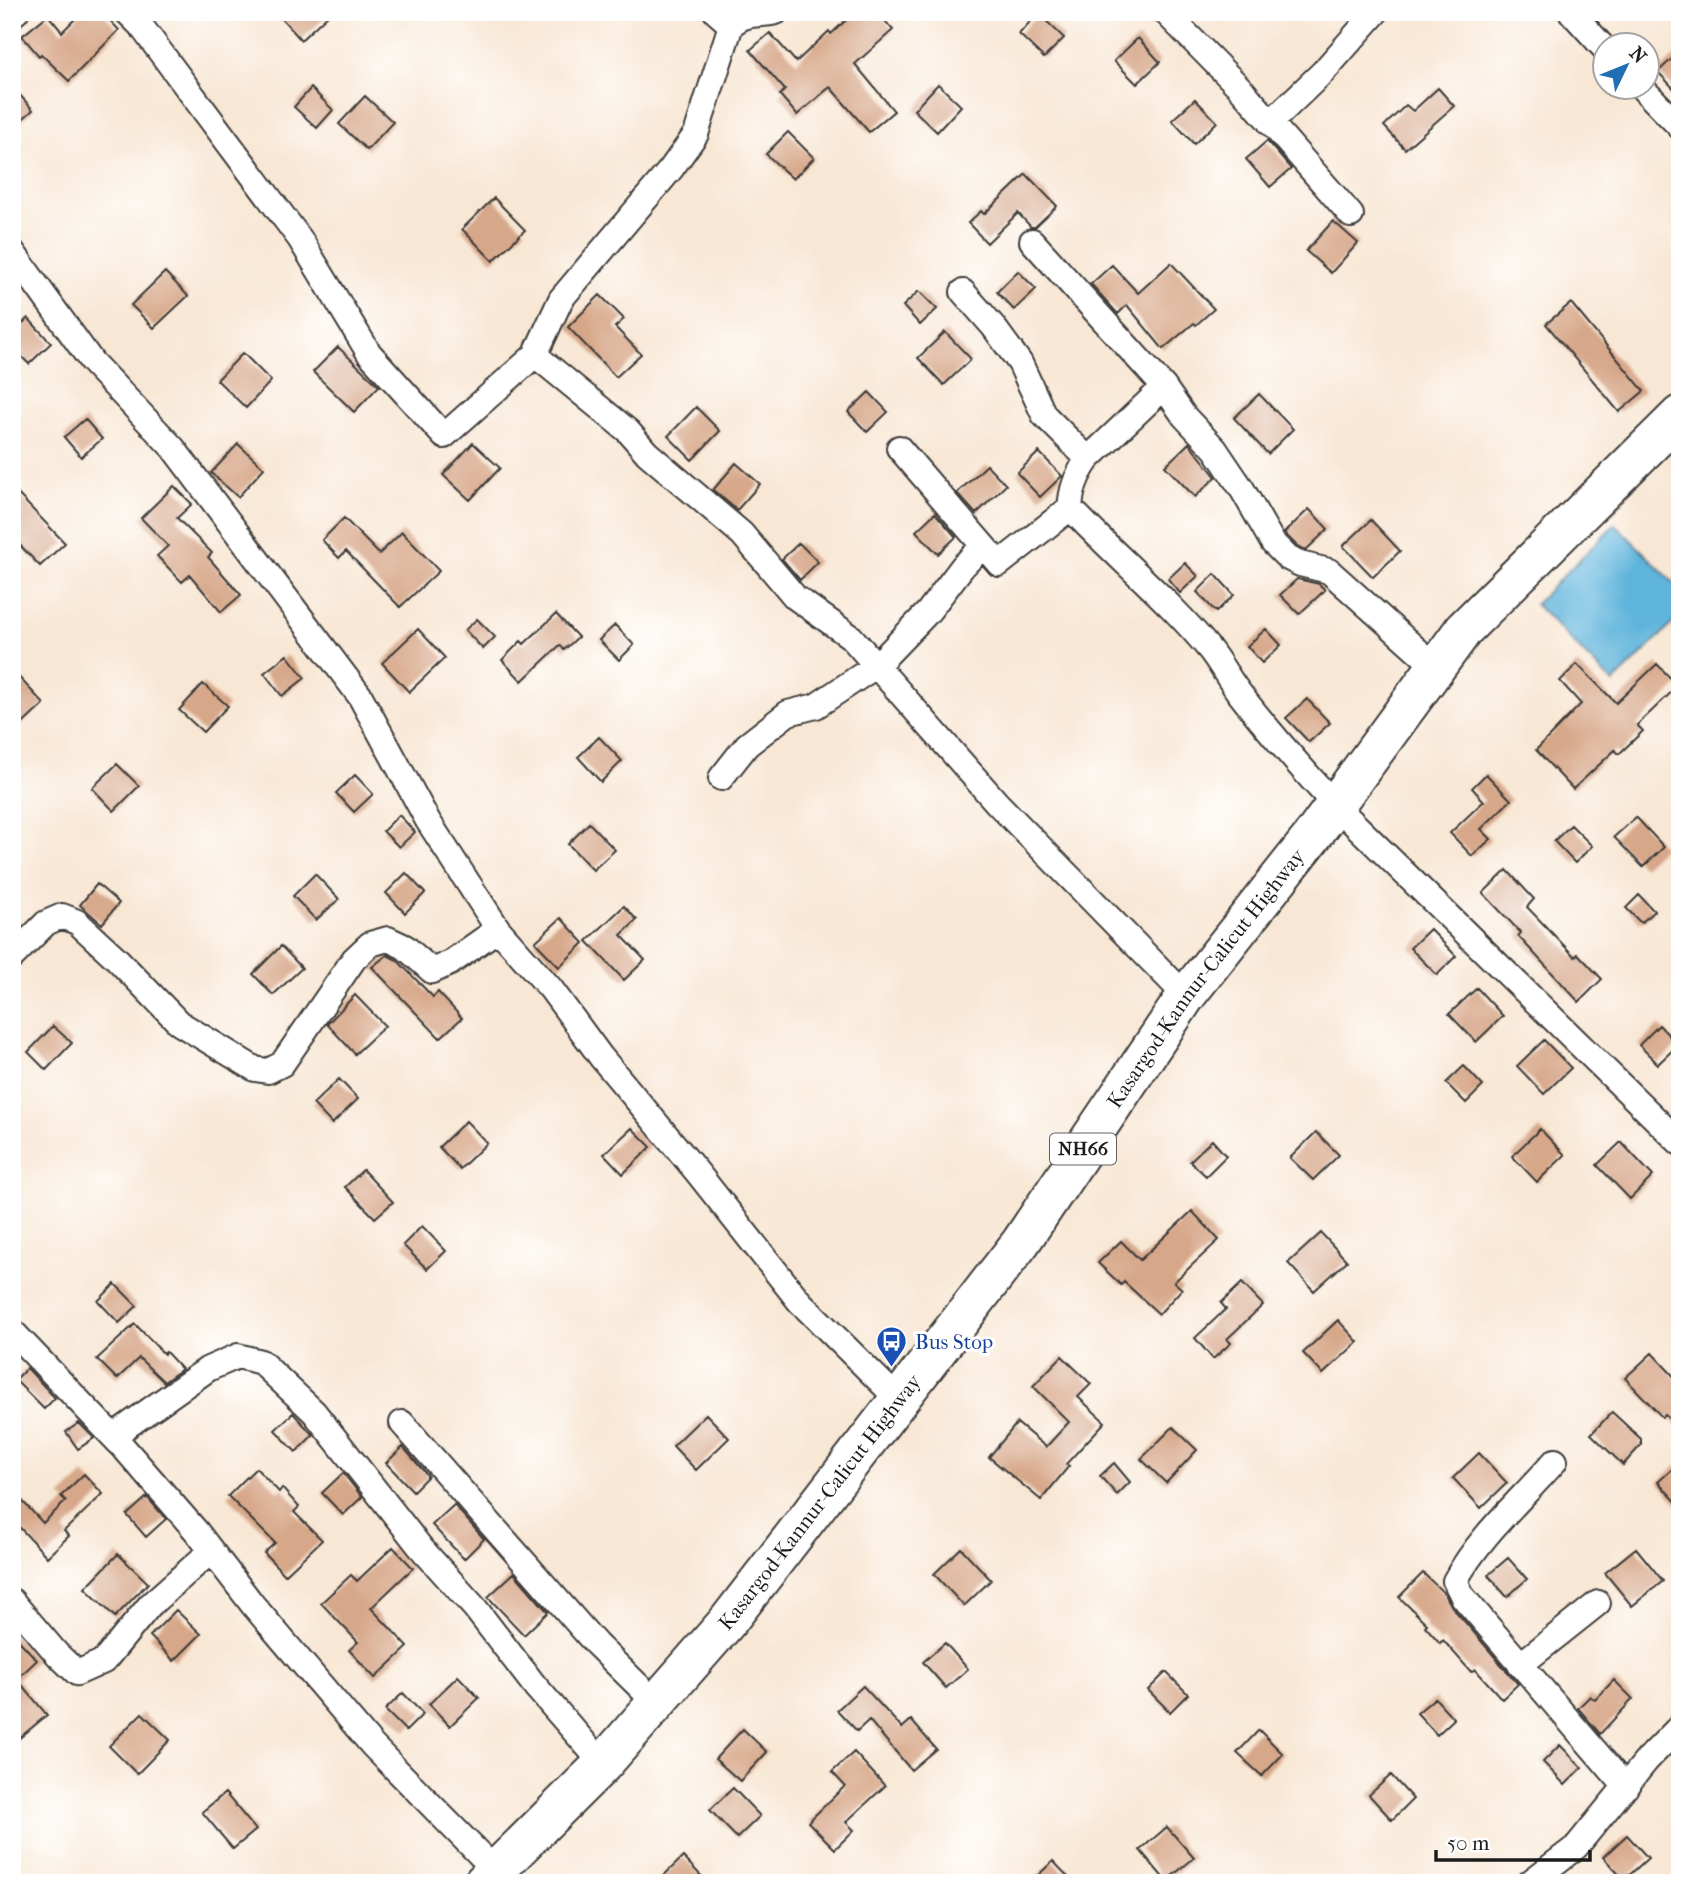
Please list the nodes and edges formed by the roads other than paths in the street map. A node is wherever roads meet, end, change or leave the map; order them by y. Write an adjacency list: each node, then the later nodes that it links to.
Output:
1 (127, 12): 15 (street)
2 (776, 12): 6 (street)
3 (1166, 12): 9 (street)
4 (1376, 12): 9 (street)
5 (1571, 12): 7 (street)
6 (724, 19): 15 (street)
7 (1590, 32)
8 (1656, 102): 10 (street)
9 (1270, 123): 11 (street)
10 (1680, 127)
11 (1351, 215)
12 (1032, 241): 16 (street)
13 (12, 251): 26 (street)
14 (962, 292): 19 (street)
15 (535, 355): 22 (street)
16 (1164, 387): 19 (street); 23 (street)
17 (1680, 415): 23 (highway, Kasargod-Kannur-Calicut Highway / NH66)
18 (899, 448): 21 (street)
19 (1088, 459): 20 (street)
20 (1070, 510): 21 (street); 25 (street)
21 (983, 546): 22 (street)
22 (877, 665): 24 (street); 28 (street)
23 (1436, 667): 25 (highway, Kasargod-Kannur-Calicut Highway / NH66)
24 (721, 778)
25 (1335, 805): 28 (highway, Kasargod-Kannur-Calicut Highway / NH66); 29 (street)
26 (498, 929): 27 (street); 31 (street)
27 (12, 957)
28 (1186, 996): 31 (highway, Kasargod-Kannur-Calicut Highway / NH66)
29 (1680, 1143)
30 (12, 1331): 33 (street)
31 (898, 1399): 39 (highway, Kasargod-Kannur-Calicut Highway / NH66)
32 (402, 1423): 39 (street)
33 (113, 1436): 35 (street); 41 (street)
34 (1555, 1461): 38 (street)
35 (211, 1551): 36 (street); 43 (street)
36 (12, 1601)
37 (1598, 1603): 38 (street)
38 (1520, 1665): 42 (street)
39 (655, 1702): 41 (highway, Kasargod-Kannur-Calicut Highway / NH66)
40 (1680, 1726): 42 (street)
41 (603, 1764): 43 (highway, Kasargod-Kannur-Calicut Highway / NH66)
42 (1626, 1787): 44 (street)
43 (489, 1876)
44 (1530, 1883)

